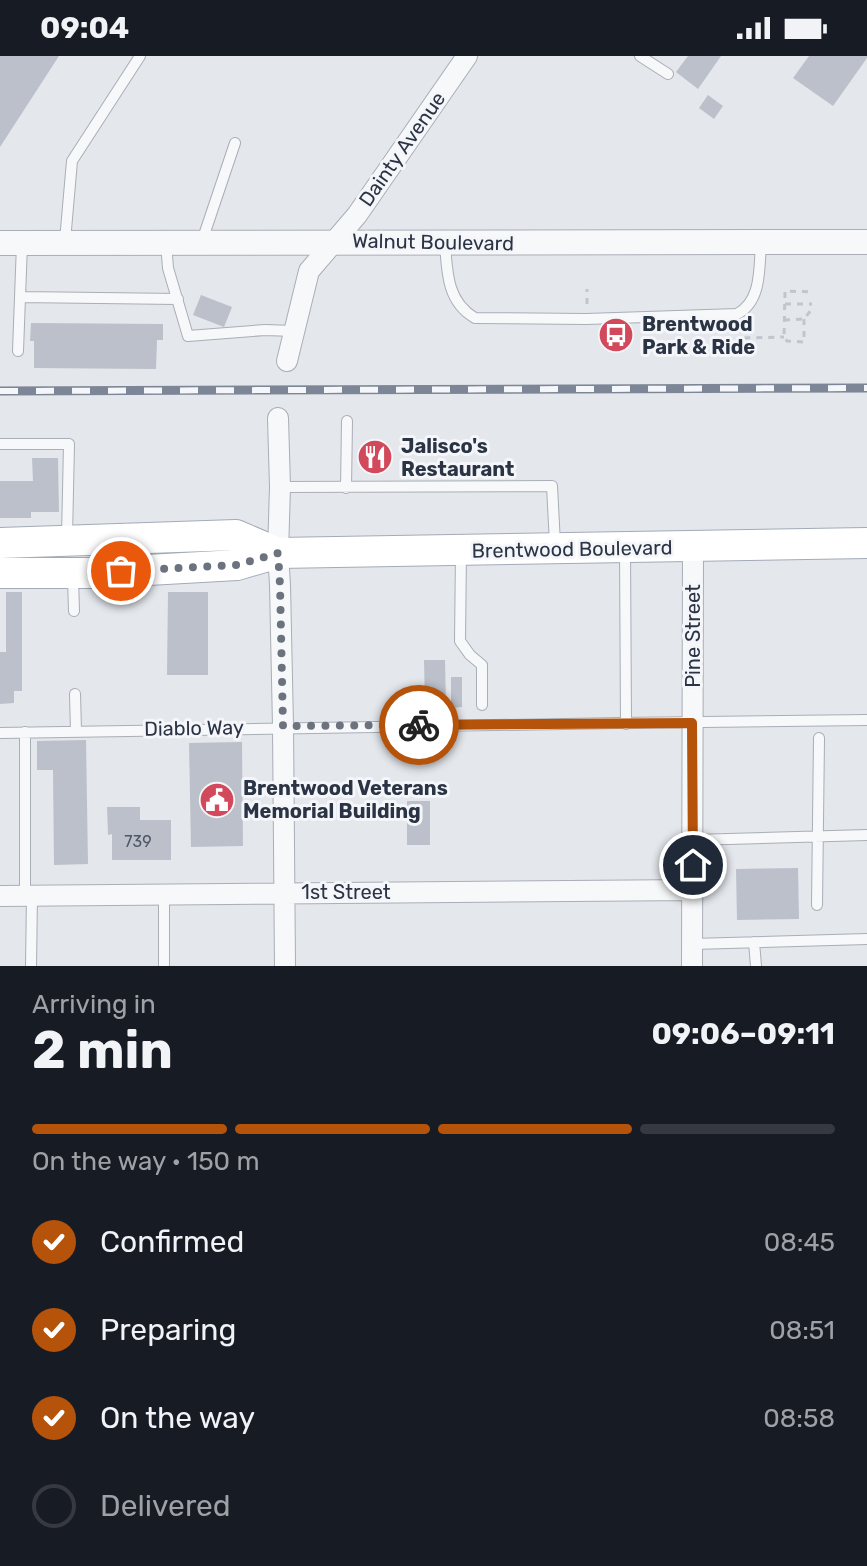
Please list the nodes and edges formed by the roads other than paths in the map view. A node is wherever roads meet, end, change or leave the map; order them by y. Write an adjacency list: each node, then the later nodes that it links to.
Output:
1 (140, 56): 11 (lane)
2 (441, 56): 4 (street)
3 (640, 56): 5 (lane)
4 (463, 62): 8 (street, Dainty Avenue)
5 (668, 74)
6 (235, 143): 7 (lane)
7 (202, 241): 8 (street, Walnut Boulevard); 12 (street, Walnut Boulevard)
8 (335, 241): 13 (street, Walnut Boulevard); 17 (street, Dainty Avenue)
9 (11, 242): 11 (street, Walnut Boulevard); 15 (lane)
10 (867, 242): 14 (street, Walnut Boulevard)
11 (65, 243): 12 (street, Walnut Boulevard)
12 (166, 243): 16 (lane)
13 (445, 243): 14 (street, Walnut Boulevard); 14 (lane)
14 (761, 243)
15 (20, 297): 16 (lane); 18 (lane)
16 (178, 299): 17 (lane)
17 (294, 331): 19 (street, Dainty Avenue)
18 (18, 351)
19 (287, 361)
20 (278, 418): 23 (street)
21 (347, 421): 24 (lane)
22 (0, 444): 25 (lane)
23 (280, 487): 24 (lane); 32 (street)
24 (346, 488): 30 (lane)
25 (67, 541): 26 (main road, Brentwood Boulevard); 32 (main road, Brentwood Boulevard)
26 (0, 543)
27 (867, 543): 28 (main road, Brentwood Boulevard)
28 (693, 547): 29 (main road, Brentwood Boulevard); 39 (street, Pine Street)
29 (625, 548): 30 (main road, Brentwood Boulevard); 40 (lane)
30 (555, 550): 31 (main road, Brentwood Boulevard)
31 (461, 551): 32 (main road, Brentwood Boulevard); 37 (lane)
32 (278, 553): 34 (main road, Brentwood Boulevard); 41 (street)
33 (0, 573): 34 (main road, Brentwood Boulevard)
34 (73, 573): 35 (lane)
35 (74, 611)
36 (75, 694): 42 (lane)
37 (482, 705)
38 (867, 720): 39 (lane, Diablo Way)
39 (692, 723): 40 (lane, Diablo Way); 48 (street, Pine Street)
40 (626, 724): 41 (lane, Diablo Way)
41 (283, 726): 42 (lane, Diablo Way); 50 (street)
42 (76, 731): 43 (lane, Diablo Way)
43 (25, 732): 44 (lane, Diablo Way); 52 (lane)
44 (0, 733)
45 (819, 738): 47 (lane)
46 (867, 835): 47 (lane)
47 (818, 836): 48 (lane); 54 (lane)
48 (693, 840): 49 (street, Pine Street)
49 (693, 890): 50 (street, 1st Street); 57 (street, Pine Street)
50 (285, 893): 51 (street, 1st Street); 60 (street)
51 (164, 894): 52 (street, 1st Street); 59 (lane)
52 (29, 895): 53 (street, 1st Street); 58 (lane)
53 (0, 896)
54 (817, 905)
55 (867, 939): 56 (lane)
56 (754, 942): 57 (lane); 62 (lane)
57 (692, 944): 61 (street, Pine Street)
58 (31, 966)
59 (164, 966)
60 (285, 966)
61 (692, 966)
62 (756, 966)

